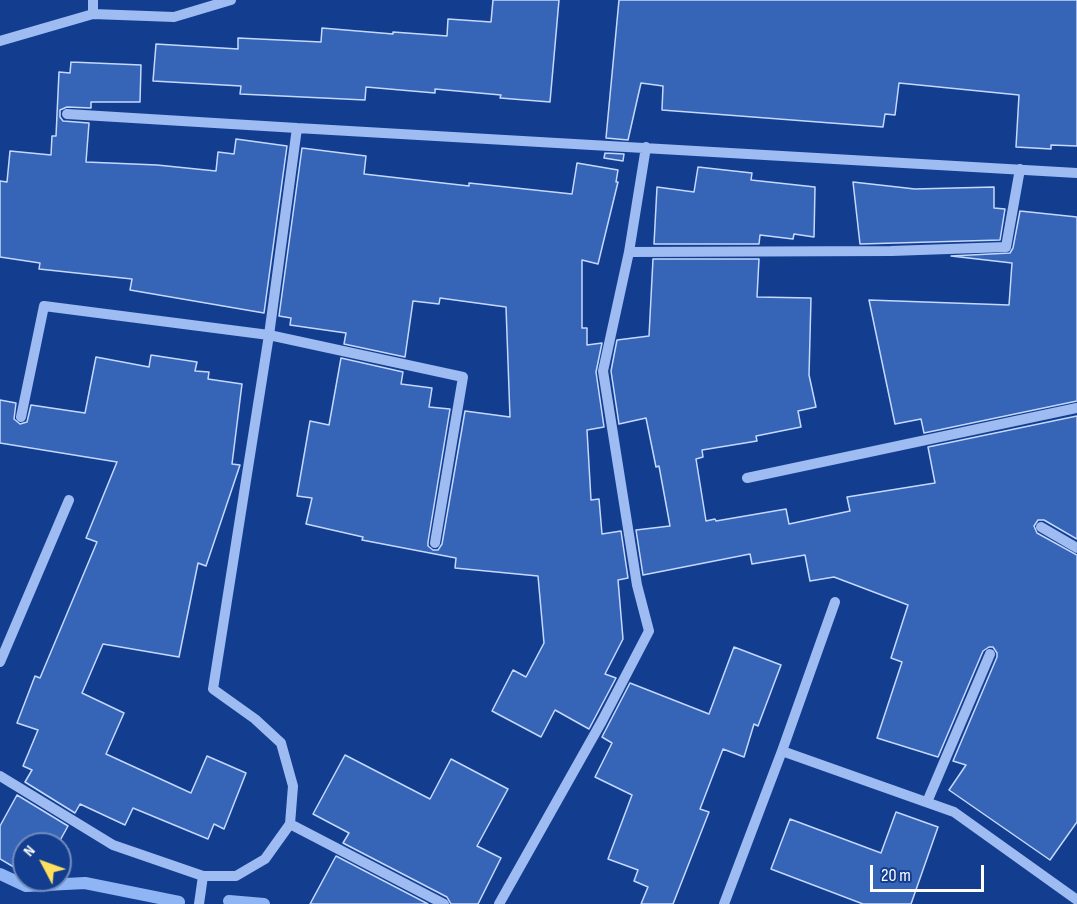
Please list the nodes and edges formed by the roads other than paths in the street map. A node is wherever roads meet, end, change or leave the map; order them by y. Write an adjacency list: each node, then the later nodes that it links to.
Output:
1 (93, 0): 3 (street)
2 (231, 0): 3 (street)
3 (93, 14): 4 (street)
4 (0, 42)
5 (67, 114): 6 (street)
6 (297, 128): 7 (street); 11 (street)
7 (646, 147): 8 (street); 10 (street)
8 (1020, 169): 9 (street); 10 (street)
9 (1077, 173)
10 (629, 252): 30 (street)
11 (269, 335): 13 (street); 17 (street); 25 (street)
12 (1077, 408): 14 (street)
13 (21, 417)
14 (747, 478)
15 (69, 500): 21 (street)
16 (1041, 526): 18 (street)
17 (435, 543)
18 (1077, 548)
19 (835, 602): 22 (street)
20 (990, 654): 24 (street)
21 (0, 662)
22 (782, 751): 24 (street); 31 (street)
23 (0, 776): 26 (street)
24 (927, 802): 27 (street)
25 (290, 824): 26 (street); 29 (street)
26 (203, 876): 28 (street)
27 (1075, 895)
28 (199, 904)
29 (444, 904)
30 (500, 904)
31 (724, 904)

